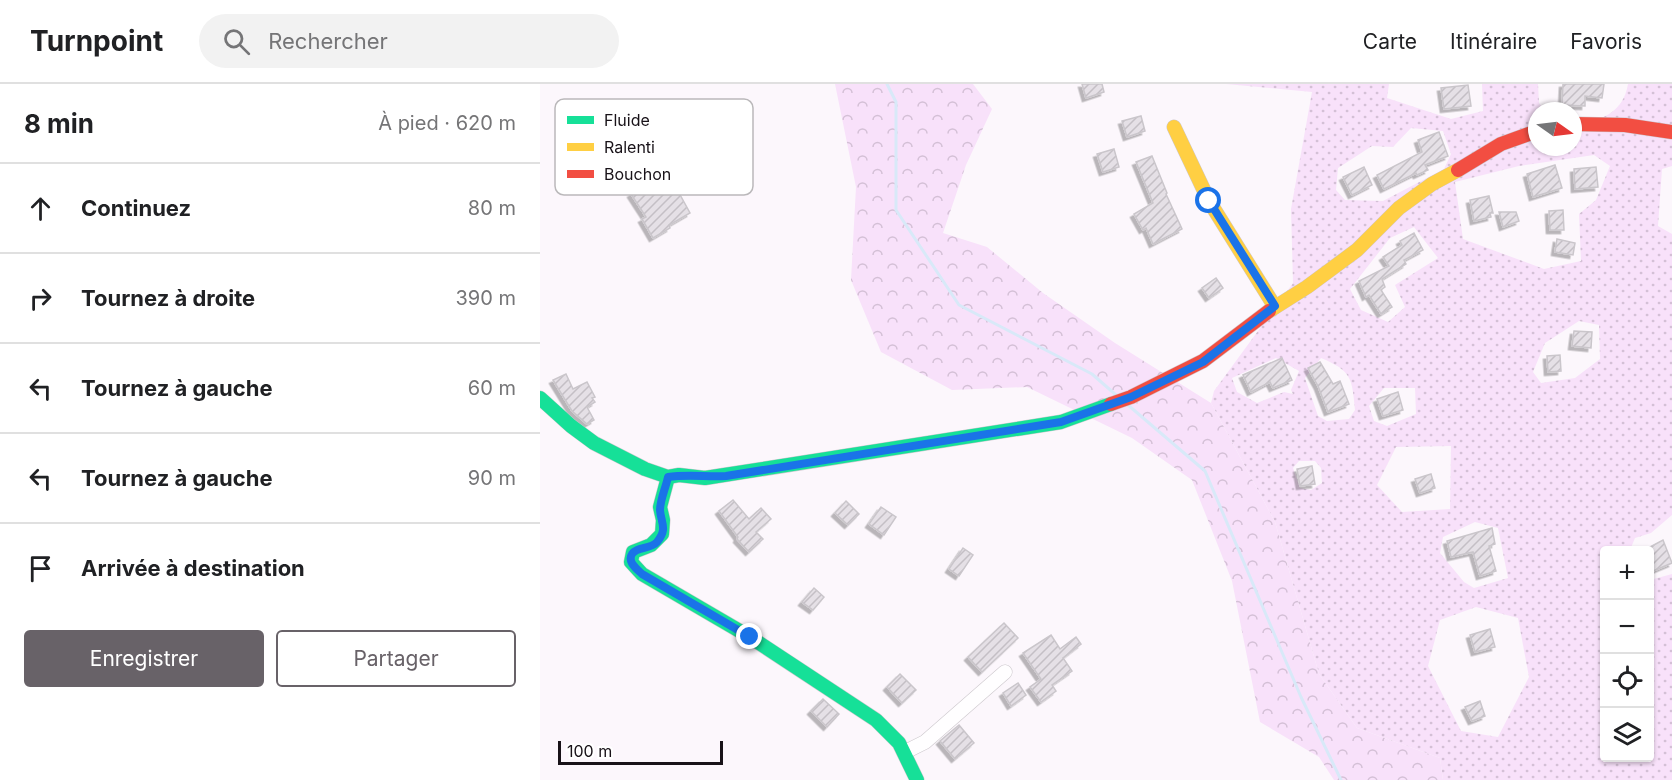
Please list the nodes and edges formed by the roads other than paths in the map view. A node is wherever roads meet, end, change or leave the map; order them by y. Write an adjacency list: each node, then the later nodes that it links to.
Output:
1 (1582, 124): 3 (street)
2 (1174, 127): 5 (street)
3 (1672, 132)
4 (1528, 134): 5 (street)
5 (1275, 306): 7 (street)
6 (540, 399): 7 (street)
7 (668, 477): 9 (street)
8 (1005, 672): 9 (street)
9 (905, 752): 10 (street)
10 (917, 780)

